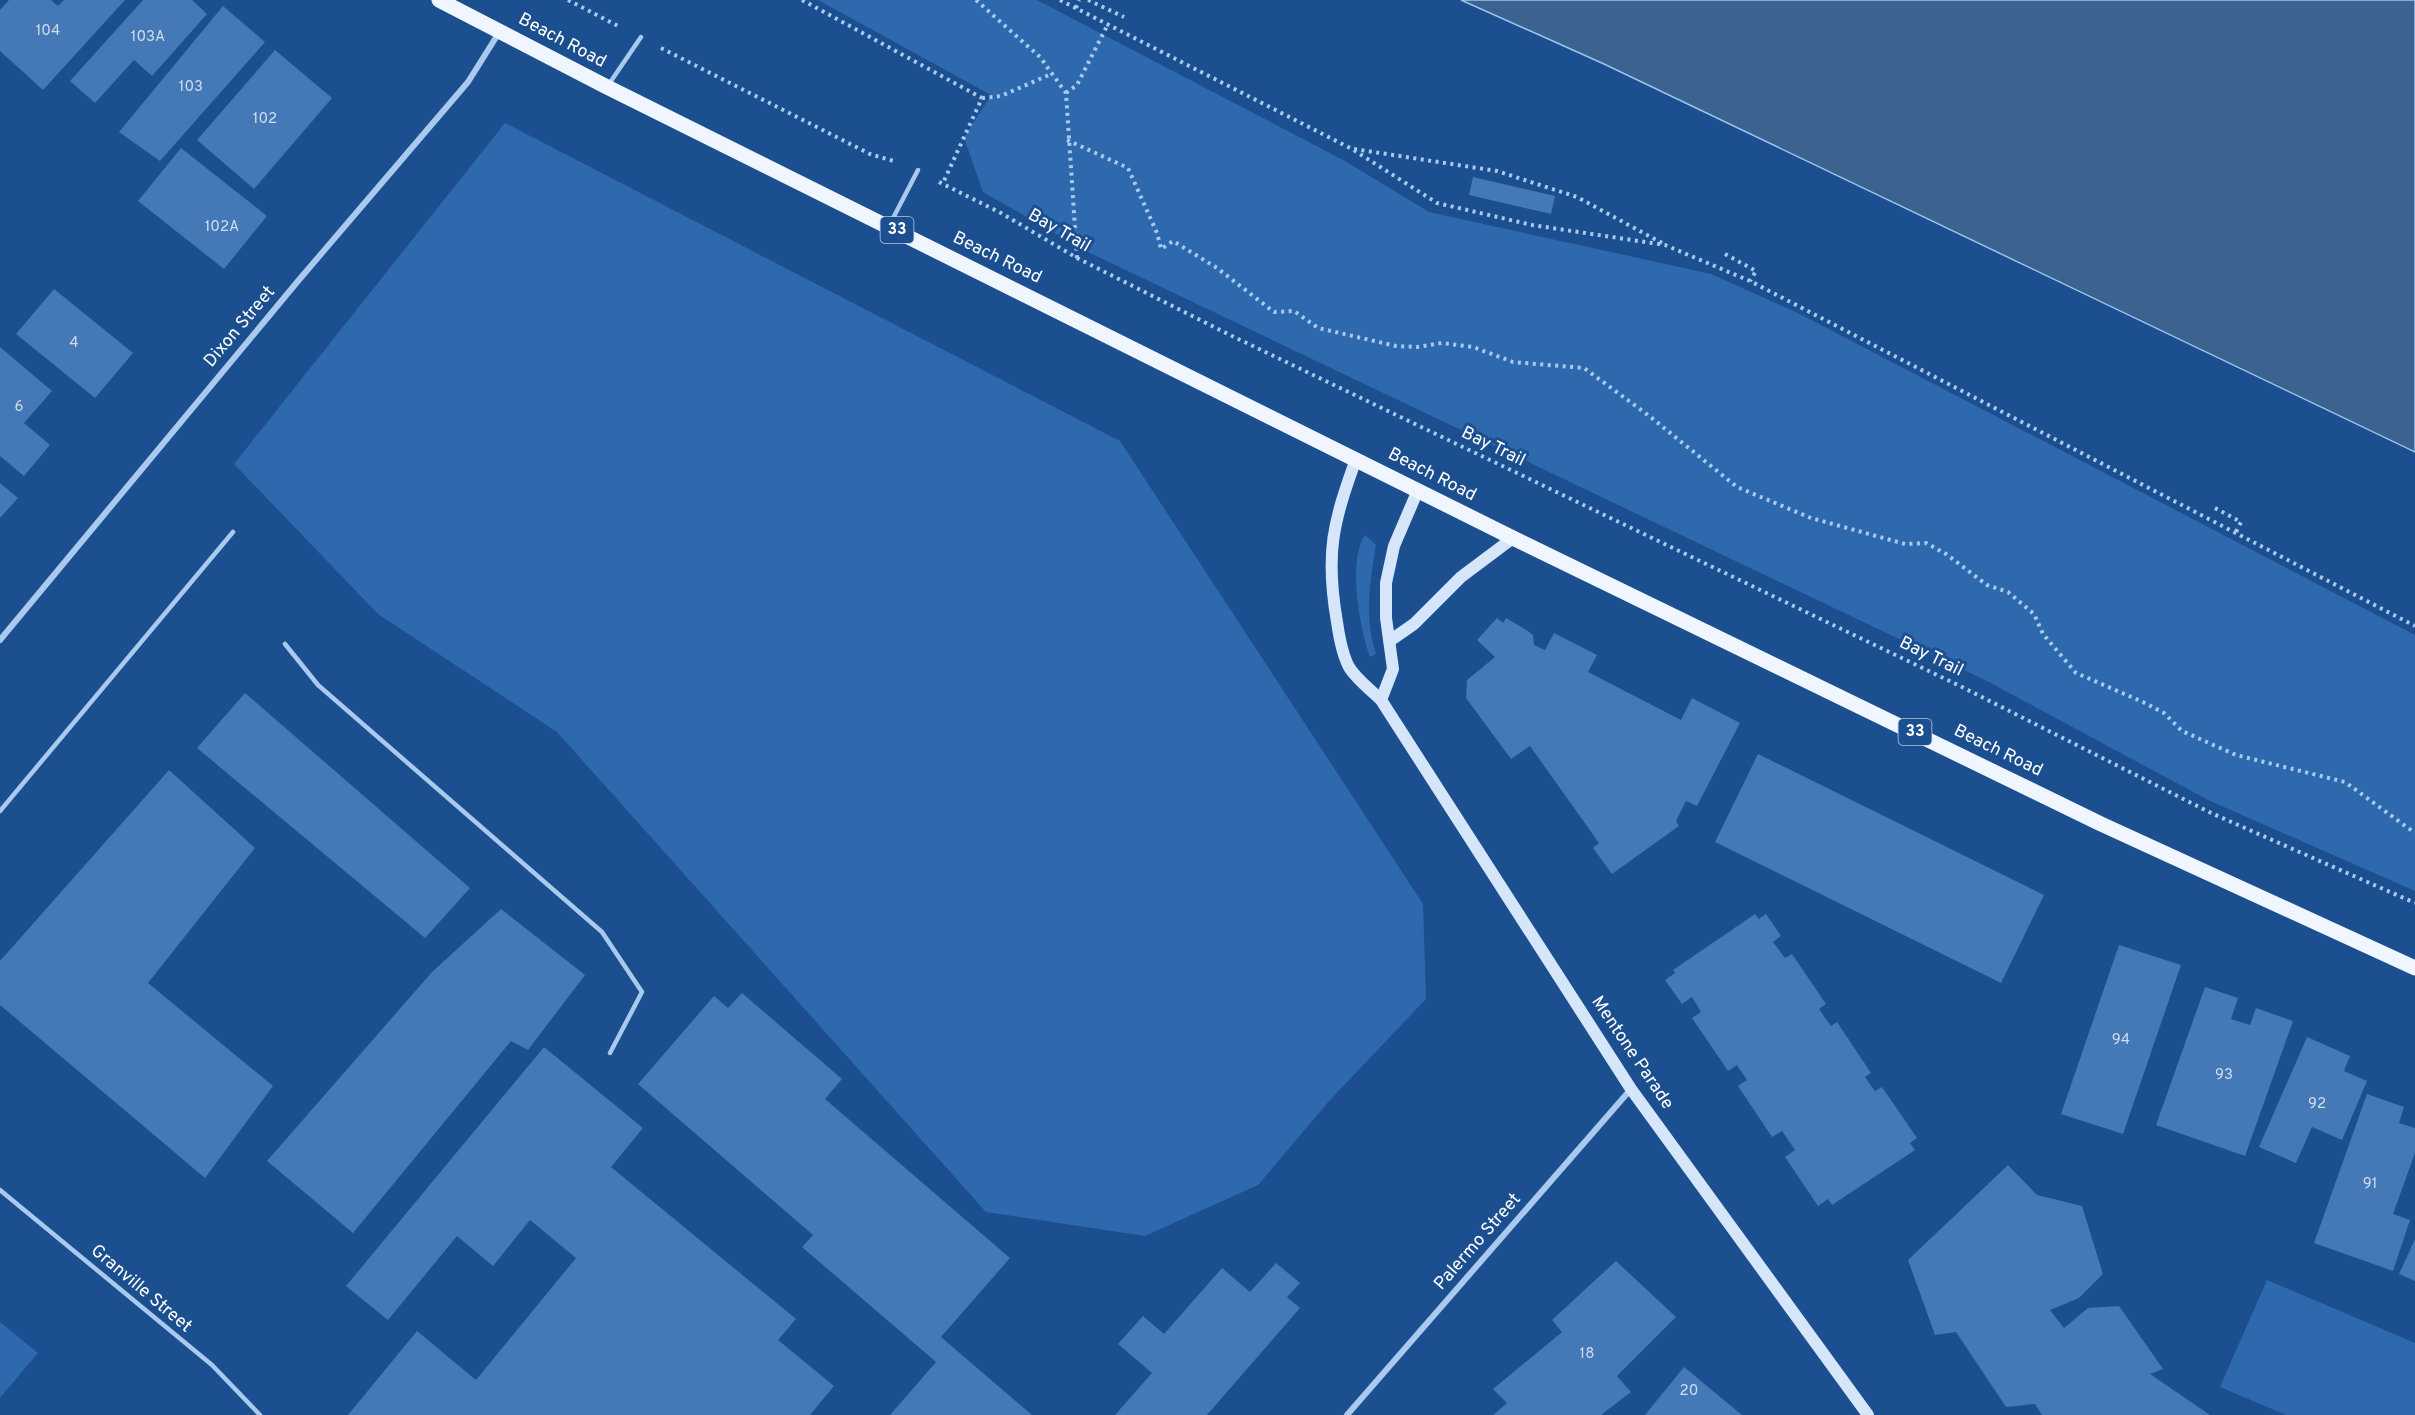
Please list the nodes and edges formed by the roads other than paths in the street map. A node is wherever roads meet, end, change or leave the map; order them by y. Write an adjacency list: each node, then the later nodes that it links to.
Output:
1 (439, 0): 2 (main road, Beach Road / 33)
2 (501, 31): 4 (main road, Beach Road / 33); 11 (street, Dixon Street)
3 (640, 37): 4 (lane)
4 (607, 87): 6 (main road, Beach Road / 33)
5 (918, 170): 6 (lane)
6 (888, 226): 7 (main road, Beach Road / 33)
7 (1356, 459): 8 (main road, Beach Road / 33); 14 (street, Mentone Parade)
8 (1418, 490): 10 (main road, Beach Road / 33); 12 (street)
9 (233, 532): 15 (lane)
10 (1513, 538): 12 (street); 16 (main road, Beach Road / 33)
11 (0, 640)
12 (1391, 640): 14 (street)
13 (285, 644): 17 (lane)
14 (1381, 700): 18 (street, Mentone Parade)
15 (0, 811)
16 (2415, 968)
17 (610, 1053)
18 (1631, 1089): 21 (street, Palermo Street); 22 (street, Mentone Parade)
19 (0, 1190): 20 (lane, Granville Street)
20 (260, 1415)
21 (1347, 1415)
22 (1868, 1415)

